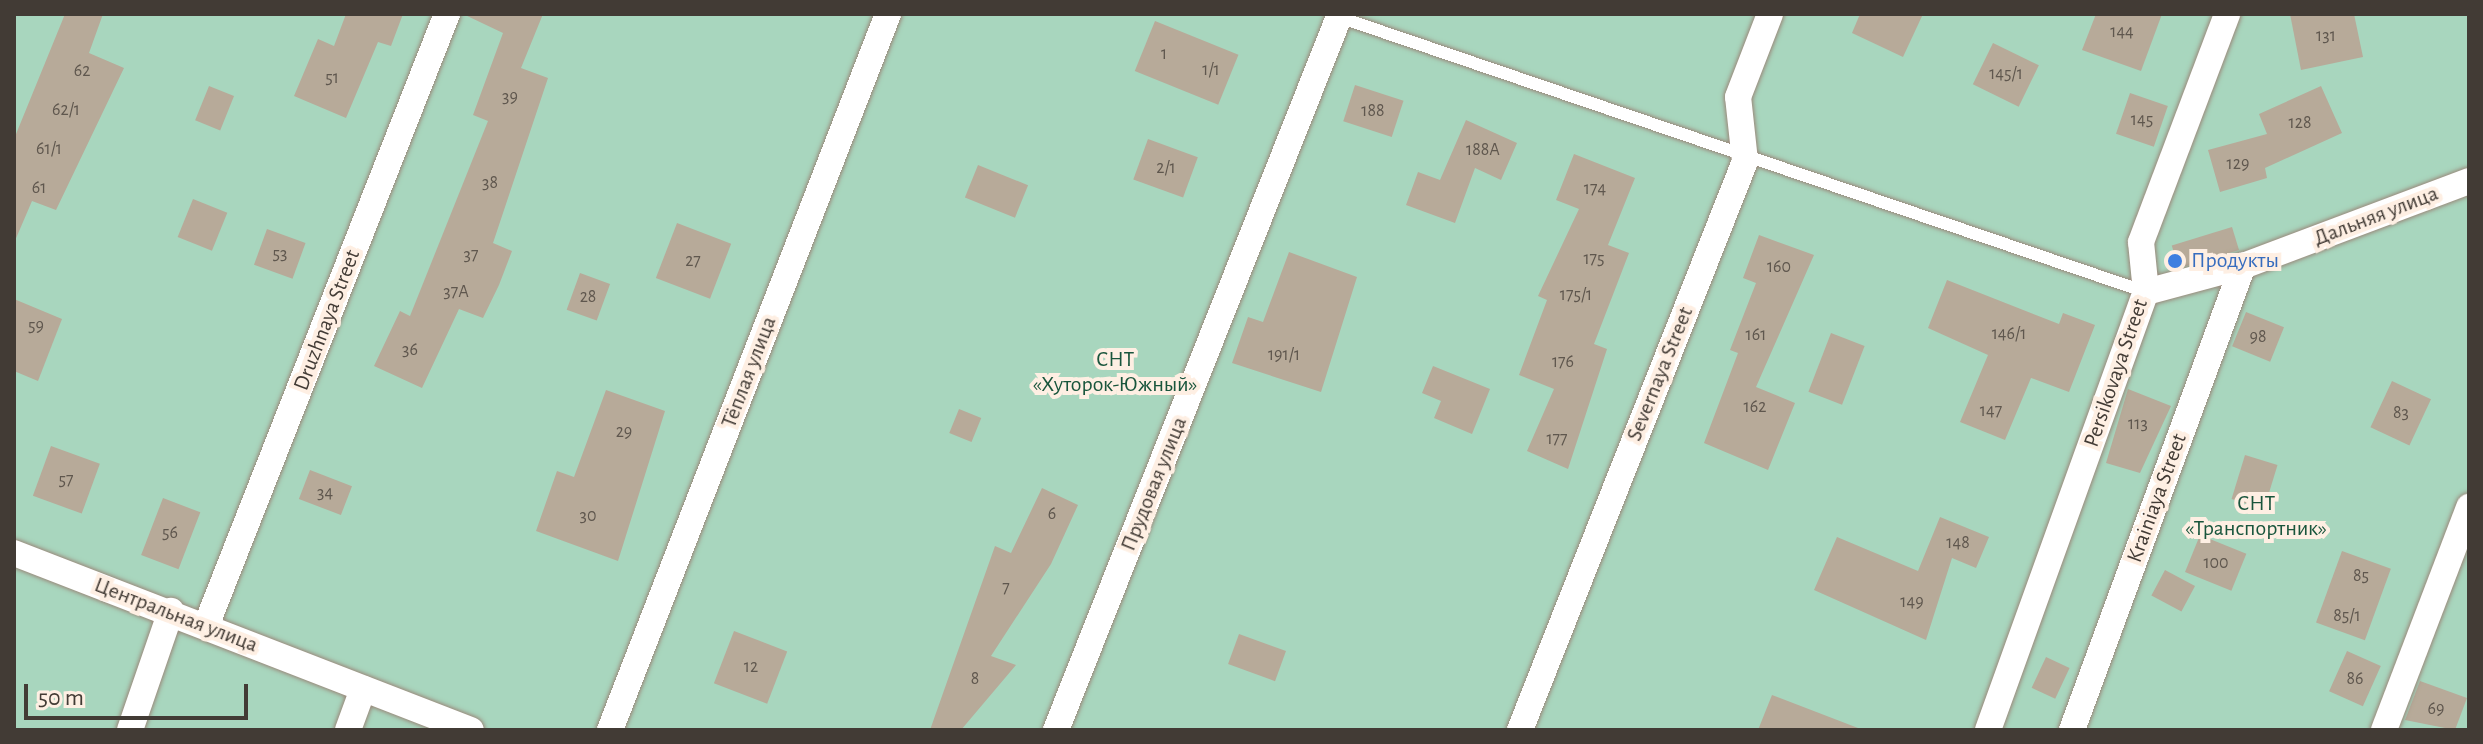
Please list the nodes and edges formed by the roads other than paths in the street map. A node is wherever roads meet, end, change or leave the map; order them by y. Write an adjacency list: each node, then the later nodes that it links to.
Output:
1 (447, 14): 13 (street, Druzhnaya Street)
2 (888, 14): 18 (street, Тёплая улица)
3 (1770, 14): 6 (street, Severnaya Street)
4 (2227, 14): 9 (street, Persikovaya Street)
5 (1340, 16): 6 (lane); 19 (street, Прудовая улица)
6 (1745, 161): 9 (lane); 20 (street, Severnaya Street)
7 (2469, 181): 8 (street, Дальняя улица)
8 (2243, 266): 9 (street, Дальняя улица); 22 (street, Krainiaya Street)
9 (2146, 292): 21 (street, Persikovaya Street)
10 (2469, 507): 23 (street)
11 (14, 553): 12 (street, Центральная улица)
12 (171, 611): 13 (street, Центральная улица); 15 (street)
13 (206, 626): 14 (street, Центральная улица)
14 (363, 689): 16 (street); 17 (street, Центральная улица)
15 (130, 730)
16 (348, 730)
17 (471, 730)
18 (610, 730)
19 (1056, 730)
20 (1520, 730)
21 (1988, 730)
22 (2072, 730)
23 (2384, 730)

